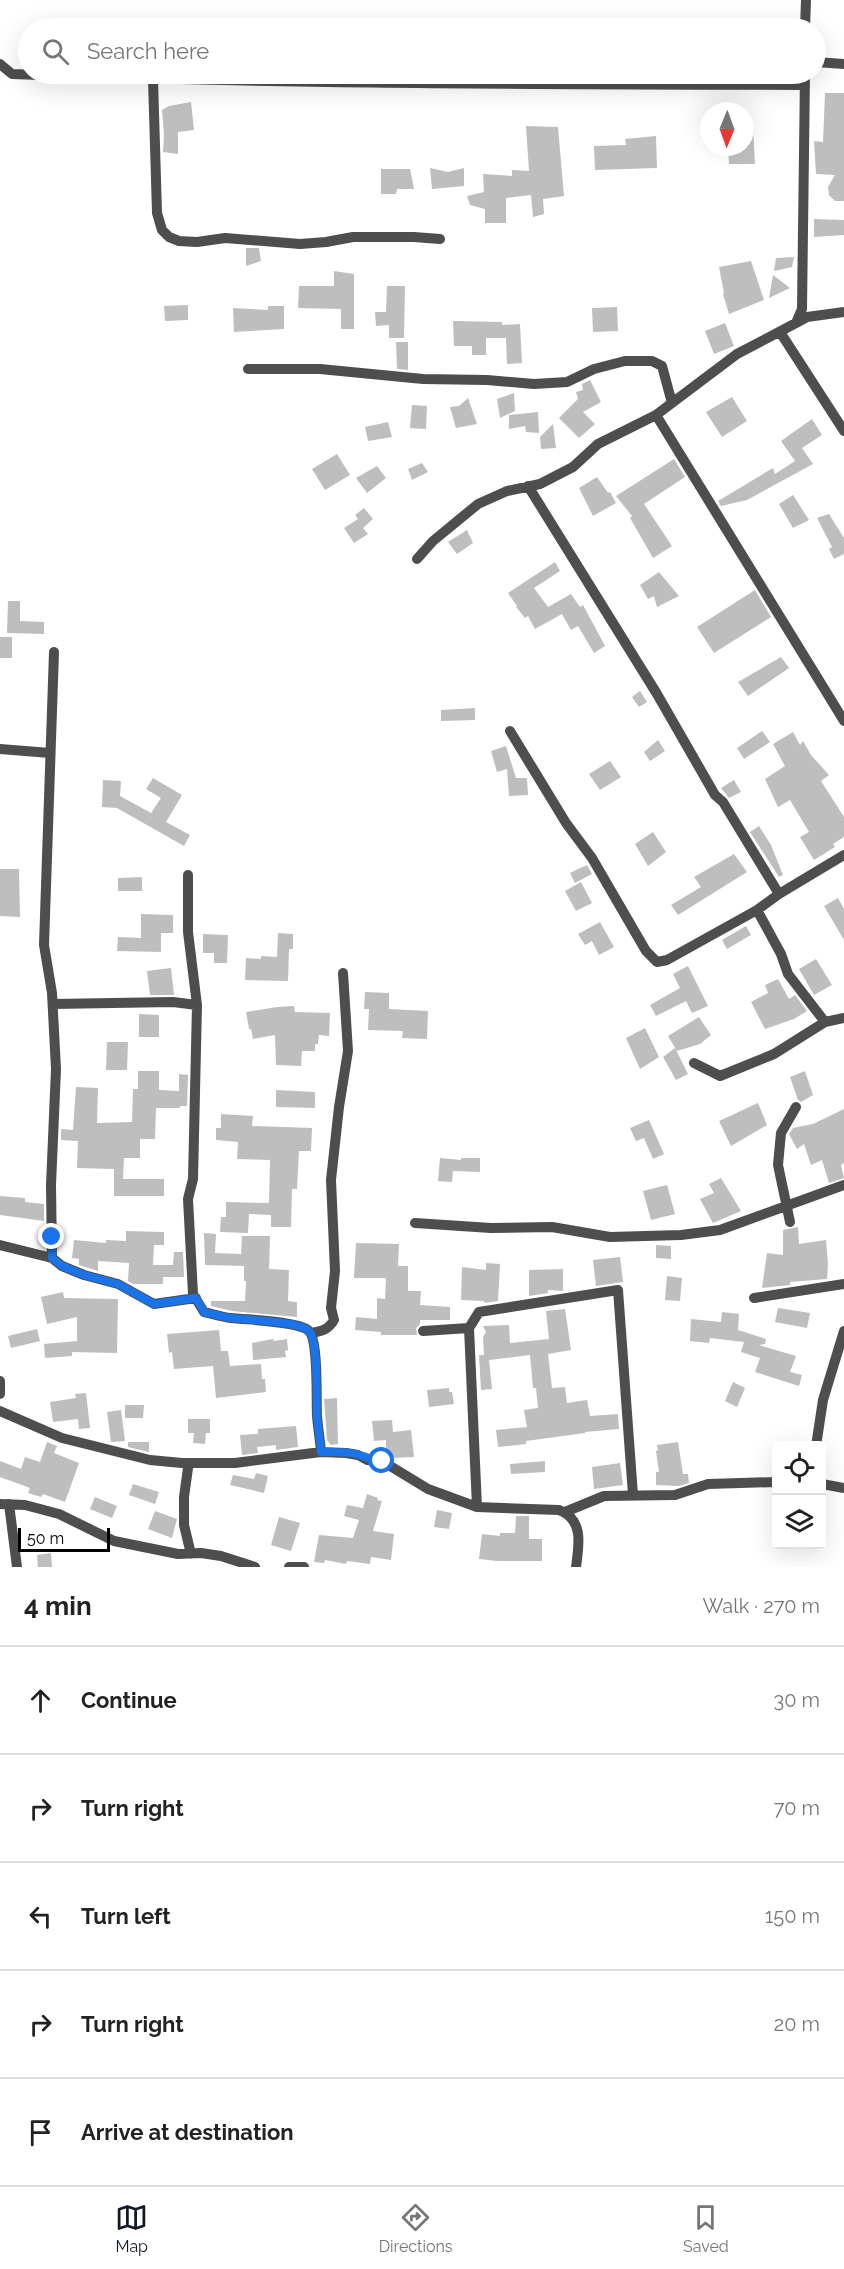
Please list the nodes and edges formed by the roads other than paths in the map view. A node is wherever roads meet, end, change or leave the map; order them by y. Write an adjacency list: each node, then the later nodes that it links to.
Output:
1 (806, 0): 2 (street)
2 (805, 18)
3 (826, 63): 5 (street)
4 (0, 64): 6 (street)
5 (844, 64)
6 (18, 74)
7 (153, 84): 9 (street)
8 (805, 84): 11 (street)
9 (440, 239)
10 (844, 312): 11 (street)
11 (807, 313): 12 (street)
12 (780, 332): 14 (street); 16 (street)
13 (248, 369): 14 (street)
14 (672, 403): 15 (street)
15 (656, 415): 17 (street); 20 (street)
16 (844, 431)
17 (528, 486): 18 (street); 26 (street)
18 (417, 559)
19 (54, 652): 23 (street)
20 (844, 721)
21 (510, 731): 27 (street)
22 (0, 749): 23 (street)
23 (50, 753): 29 (street)
24 (844, 855): 26 (street)
25 (188, 875): 30 (street)
26 (779, 894): 27 (street)
27 (757, 910): 32 (street)
28 (343, 973): 47 (street)
29 (53, 1004): 30 (street); 40 (street)
30 (196, 1005): 42 (street)
31 (844, 1018): 32 (street)
32 (825, 1022): 33 (street)
33 (694, 1063)
34 (796, 1107): 36 (street)
35 (844, 1185): 36 (street)
36 (787, 1207): 37 (street); 38 (street)
37 (790, 1222)
38 (415, 1223)
39 (0, 1245): 40 (street)
40 (52, 1258): 42 (street)
41 (844, 1284): 43 (street)
42 (196, 1298): 47 (street)
43 (754, 1298)
44 (469, 1328): 45 (street); 57 (street); 59 (street)
45 (423, 1331)
46 (844, 1331): 51 (street)
47 (311, 1333): 52 (street)
48 (0, 1381): 49 (street)
49 (0, 1394)
50 (0, 1411): 52 (street)
51 (817, 1441)
52 (321, 1452): 59 (street)
53 (189, 1468): 61 (street)
54 (772, 1482): 57 (street)
55 (826, 1485): 56 (street)
56 (844, 1488)
57 (633, 1495): 60 (street)
58 (5, 1504): 61 (street); 62 (street)
59 (477, 1508): 60 (street)
60 (565, 1512): 66 (street)
61 (191, 1554): 63 (street)
62 (17, 1567)
63 (255, 1567)
64 (289, 1567): 65 (street)
65 (304, 1567)
66 (576, 1567)

